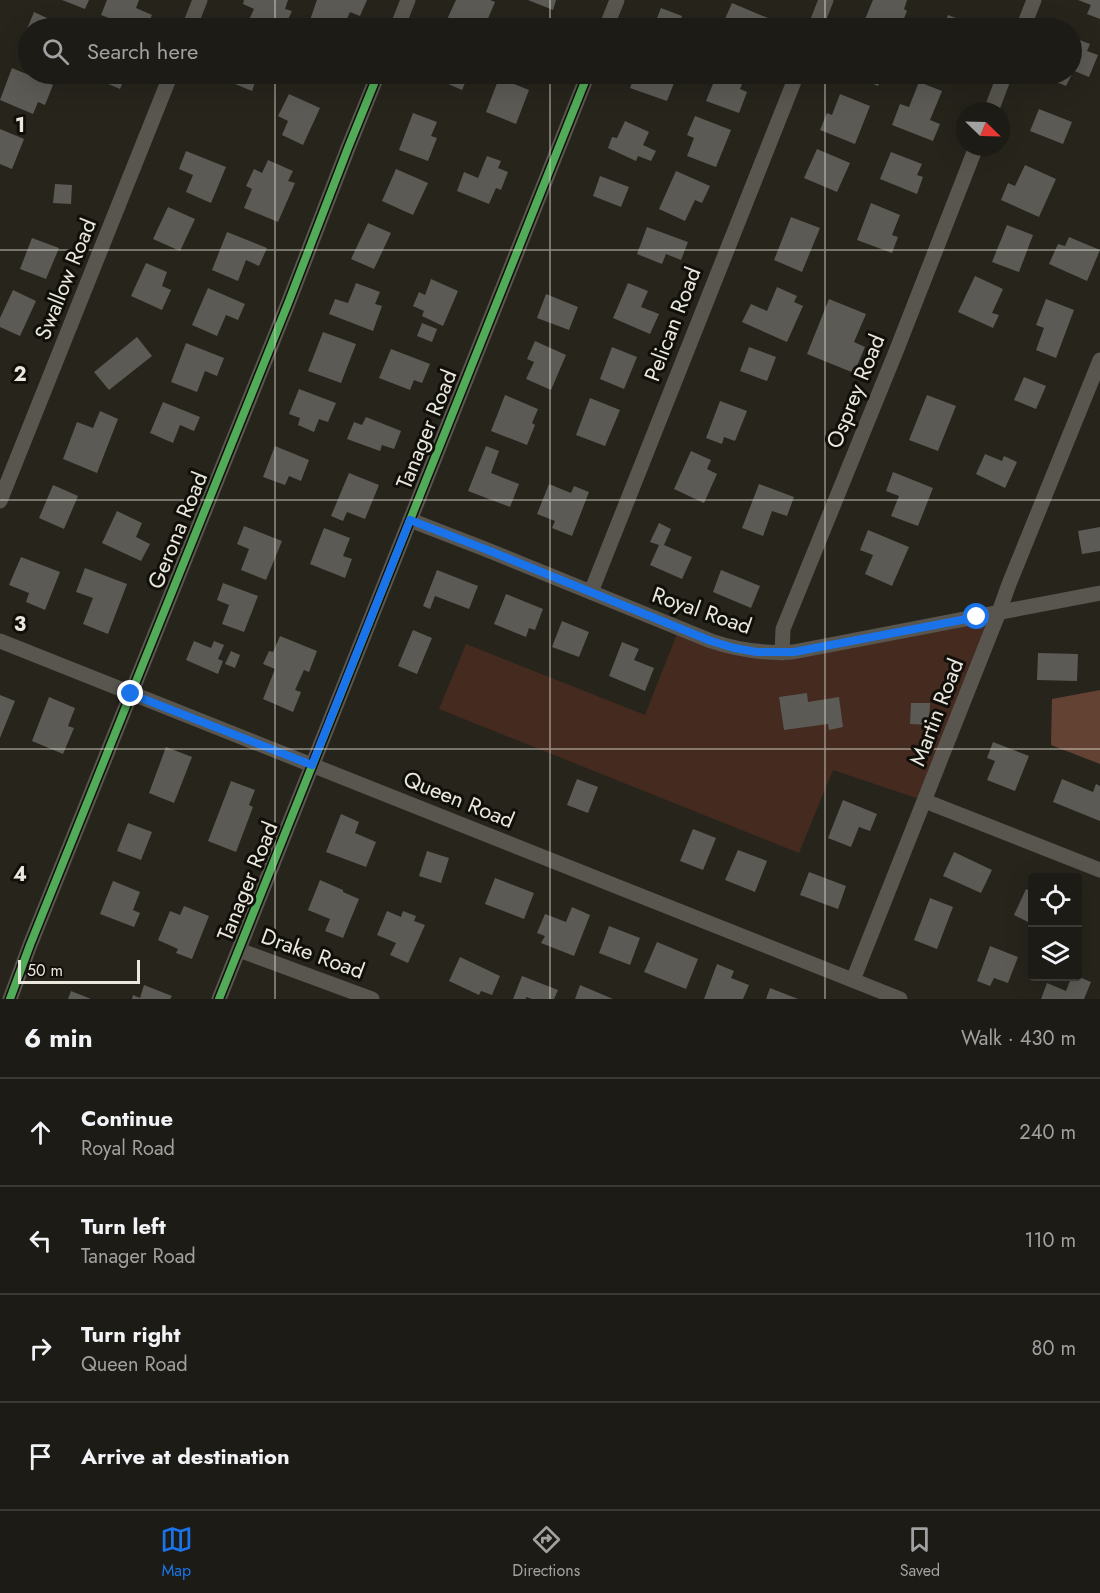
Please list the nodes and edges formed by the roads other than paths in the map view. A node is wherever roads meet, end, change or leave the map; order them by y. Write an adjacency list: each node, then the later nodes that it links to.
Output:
1 (200, 0): 6 (street)
2 (408, 0): 7 (street)
3 (617, 0): 8 (street)
4 (826, 0): 9 (street)
5 (1034, 0): 10 (street)
6 (193, 18)
7 (401, 18)
8 (610, 18)
9 (819, 18)
10 (1027, 18)
11 (167, 84): 19 (street, Swallow Road)
12 (374, 84): 26 (street, Gerona Road)
13 (584, 84): 20 (street, Tanager Road)
14 (793, 84): 21 (street, Pelican Road)
15 (1001, 84): 16 (street)
16 (994, 102)
17 (972, 156): 25 (street, Osprey Road)
18 (1100, 360): 23 (street, Martin Road)
19 (0, 501)
20 (410, 520): 21 (street, Royal Road); 27 (street, Tanager Road)
21 (591, 592): 25 (street, Royal Road)
22 (1100, 593): 23 (street, Royal Road)
23 (999, 612): 25 (street, Royal Road); 28 (street, Martin Road)
24 (0, 641): 26 (street, Queen Road)
25 (782, 652)
26 (131, 694): 27 (street, Queen Road); 32 (street, Gerona Road)
27 (312, 765): 30 (street, Tanager Road); 31 (street, Queen Road)
28 (925, 801): 29 (street); 31 (street, Martin Road)
29 (1100, 870)
30 (239, 950): 33 (street, Tanager Road); 34 (street, Drake Road)
31 (853, 980): 35 (street, Queen Road)
32 (10, 999)
33 (219, 999)
34 (372, 999)
35 (900, 999)

